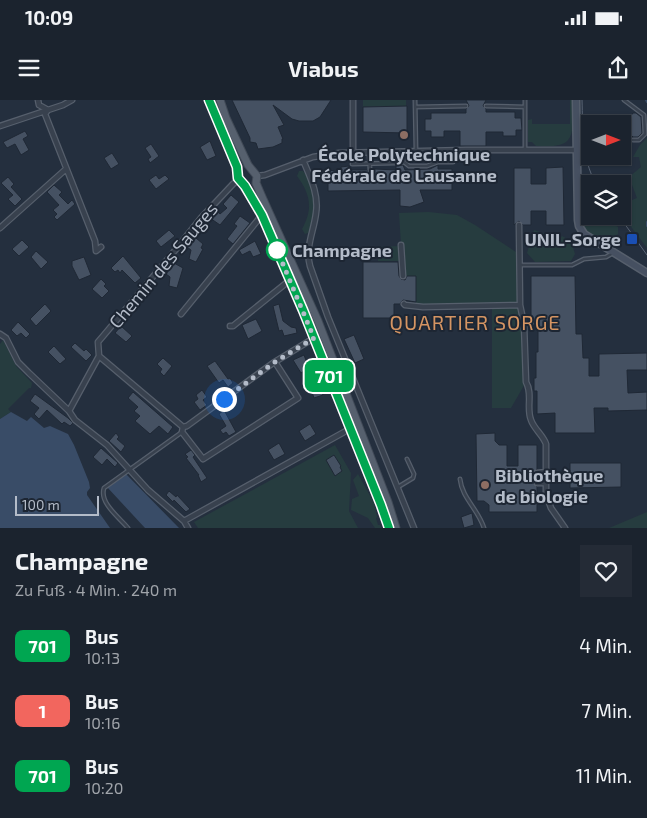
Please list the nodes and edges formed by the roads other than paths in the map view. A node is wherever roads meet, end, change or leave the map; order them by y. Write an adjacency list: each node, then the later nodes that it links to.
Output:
1 (38, 100): 14 (street)
2 (72, 100): 14 (street)
3 (209, 100): 33 (main road)
4 (220, 100): 30 (main road)
5 (353, 100): 22 (street)
6 (415, 100): 12 (lane)
7 (525, 100): 13 (lane)
8 (576, 100): 17 (street)
9 (624, 100): 16 (lane)
10 (466, 106): 12 (lane)
11 (486, 106): 13 (lane)
12 (416, 107): 20 (lane)
13 (525, 107): 18 (lane)
14 (48, 110): 15 (street); 31 (street)
15 (0, 126)
16 (633, 140)
17 (576, 150): 18 (street); 41 (street)
18 (526, 151): 21 (street)
19 (404, 152): 20 (street); 23 (street); 25 (lane)
20 (416, 152): 21 (street)
21 (438, 152): 26 (lane)
22 (354, 153): 23 (street); 24 (street)
23 (369, 153): 29 (lane)
24 (303, 160): 34 (street); 68 (street)
25 (404, 162): 26 (lane); 29 (lane)
26 (438, 162): 27 (lane)
27 (453, 162)
28 (352, 164): 29 (lane)
29 (370, 164): 32 (lane)
30 (250, 168): 33 (main road); 34 (main road)
31 (66, 169): 38 (street); 40 (street)
32 (370, 170)
33 (239, 175): 35 (main road); 54 (street, Chemin des Sauges)
34 (256, 180): 35 (main road); 57 (main road)
35 (245, 186): 36 (main road)
36 (262, 215): 47 (main road); 50 (street)
37 (518, 225): 42 (street)
38 (0, 228)
39 (401, 245): 46 (street)
40 (101, 248)
41 (614, 252): 43 (lane); 45 (street)
42 (520, 265): 43 (lane); 49 (street)
43 (558, 265): 44 (lane)
44 (558, 270)
45 (647, 273)
46 (403, 276)
47 (290, 280): 51 (street); 53 (main road)
48 (404, 304): 49 (street)
49 (520, 305): 63 (street)
50 (180, 314)
51 (230, 326)
52 (0, 334): 58 (street)
53 (314, 338): 55 (street); 56 (main road)
54 (99, 356): 58 (street, Chemin des Sauges); 59 (street)
55 (275, 362): 59 (street); 59 (street)
56 (324, 363): 57 (main road); 60 (main road)
57 (344, 389): 73 (main road)
58 (69, 411): 62 (street)
59 (183, 429): 62 (lane)
60 (351, 430): 69 (street); 72 (main road)
61 (407, 459): 68 (lane)
62 (130, 469): 69 (street); 70 (lane)
63 (546, 472): 64 (street); 67 (street)
64 (537, 473)
65 (460, 479): 75 (lane)
66 (537, 483): 67 (street)
67 (546, 483): 76 (street)
68 (398, 487): 74 (street)
69 (184, 520): 71 (street)
70 (128, 528)
71 (188, 528)
72 (389, 528)
73 (396, 528)
74 (414, 528)
75 (484, 528)
76 (565, 528)

